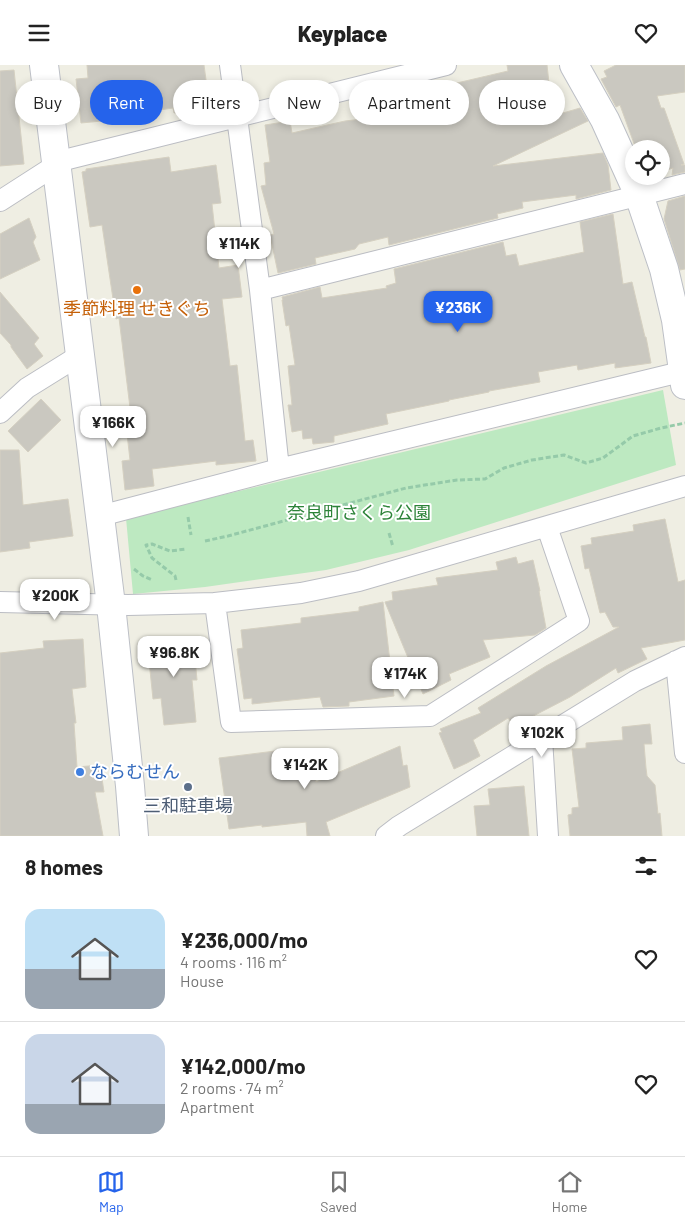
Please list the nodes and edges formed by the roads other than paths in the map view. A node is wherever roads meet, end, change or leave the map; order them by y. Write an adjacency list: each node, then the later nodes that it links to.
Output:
1 (44, 65): 9 (street)
2 (230, 65): 5 (street)
3 (446, 65): 6 (street)
4 (574, 65): 11 (street)
5 (232, 80)
6 (259, 112)
7 (204, 125): 9 (street)
8 (238, 125): 13 (street)
9 (56, 165): 12 (street); 14 (street)
10 (685, 184): 11 (street)
11 (639, 195): 13 (street); 15 (street)
12 (0, 201)
13 (260, 290): 17 (street)
14 (80, 355): 16 (street); 19 (street)
15 (684, 376): 17 (street)
16 (0, 413)
17 (279, 469): 19 (street)
18 (685, 486): 20 (street)
19 (100, 516): 23 (street)
20 (547, 527): 22 (street); 22 (street)
21 (0, 602): 23 (street)
22 (215, 603): 23 (street)
23 (111, 605): 28 (street)
24 (681, 659): 25 (street); 26 (street)
25 (542, 738): 27 (street); 29 (street)
26 (685, 753)
27 (395, 833)
28 (134, 836)
29 (548, 836)

